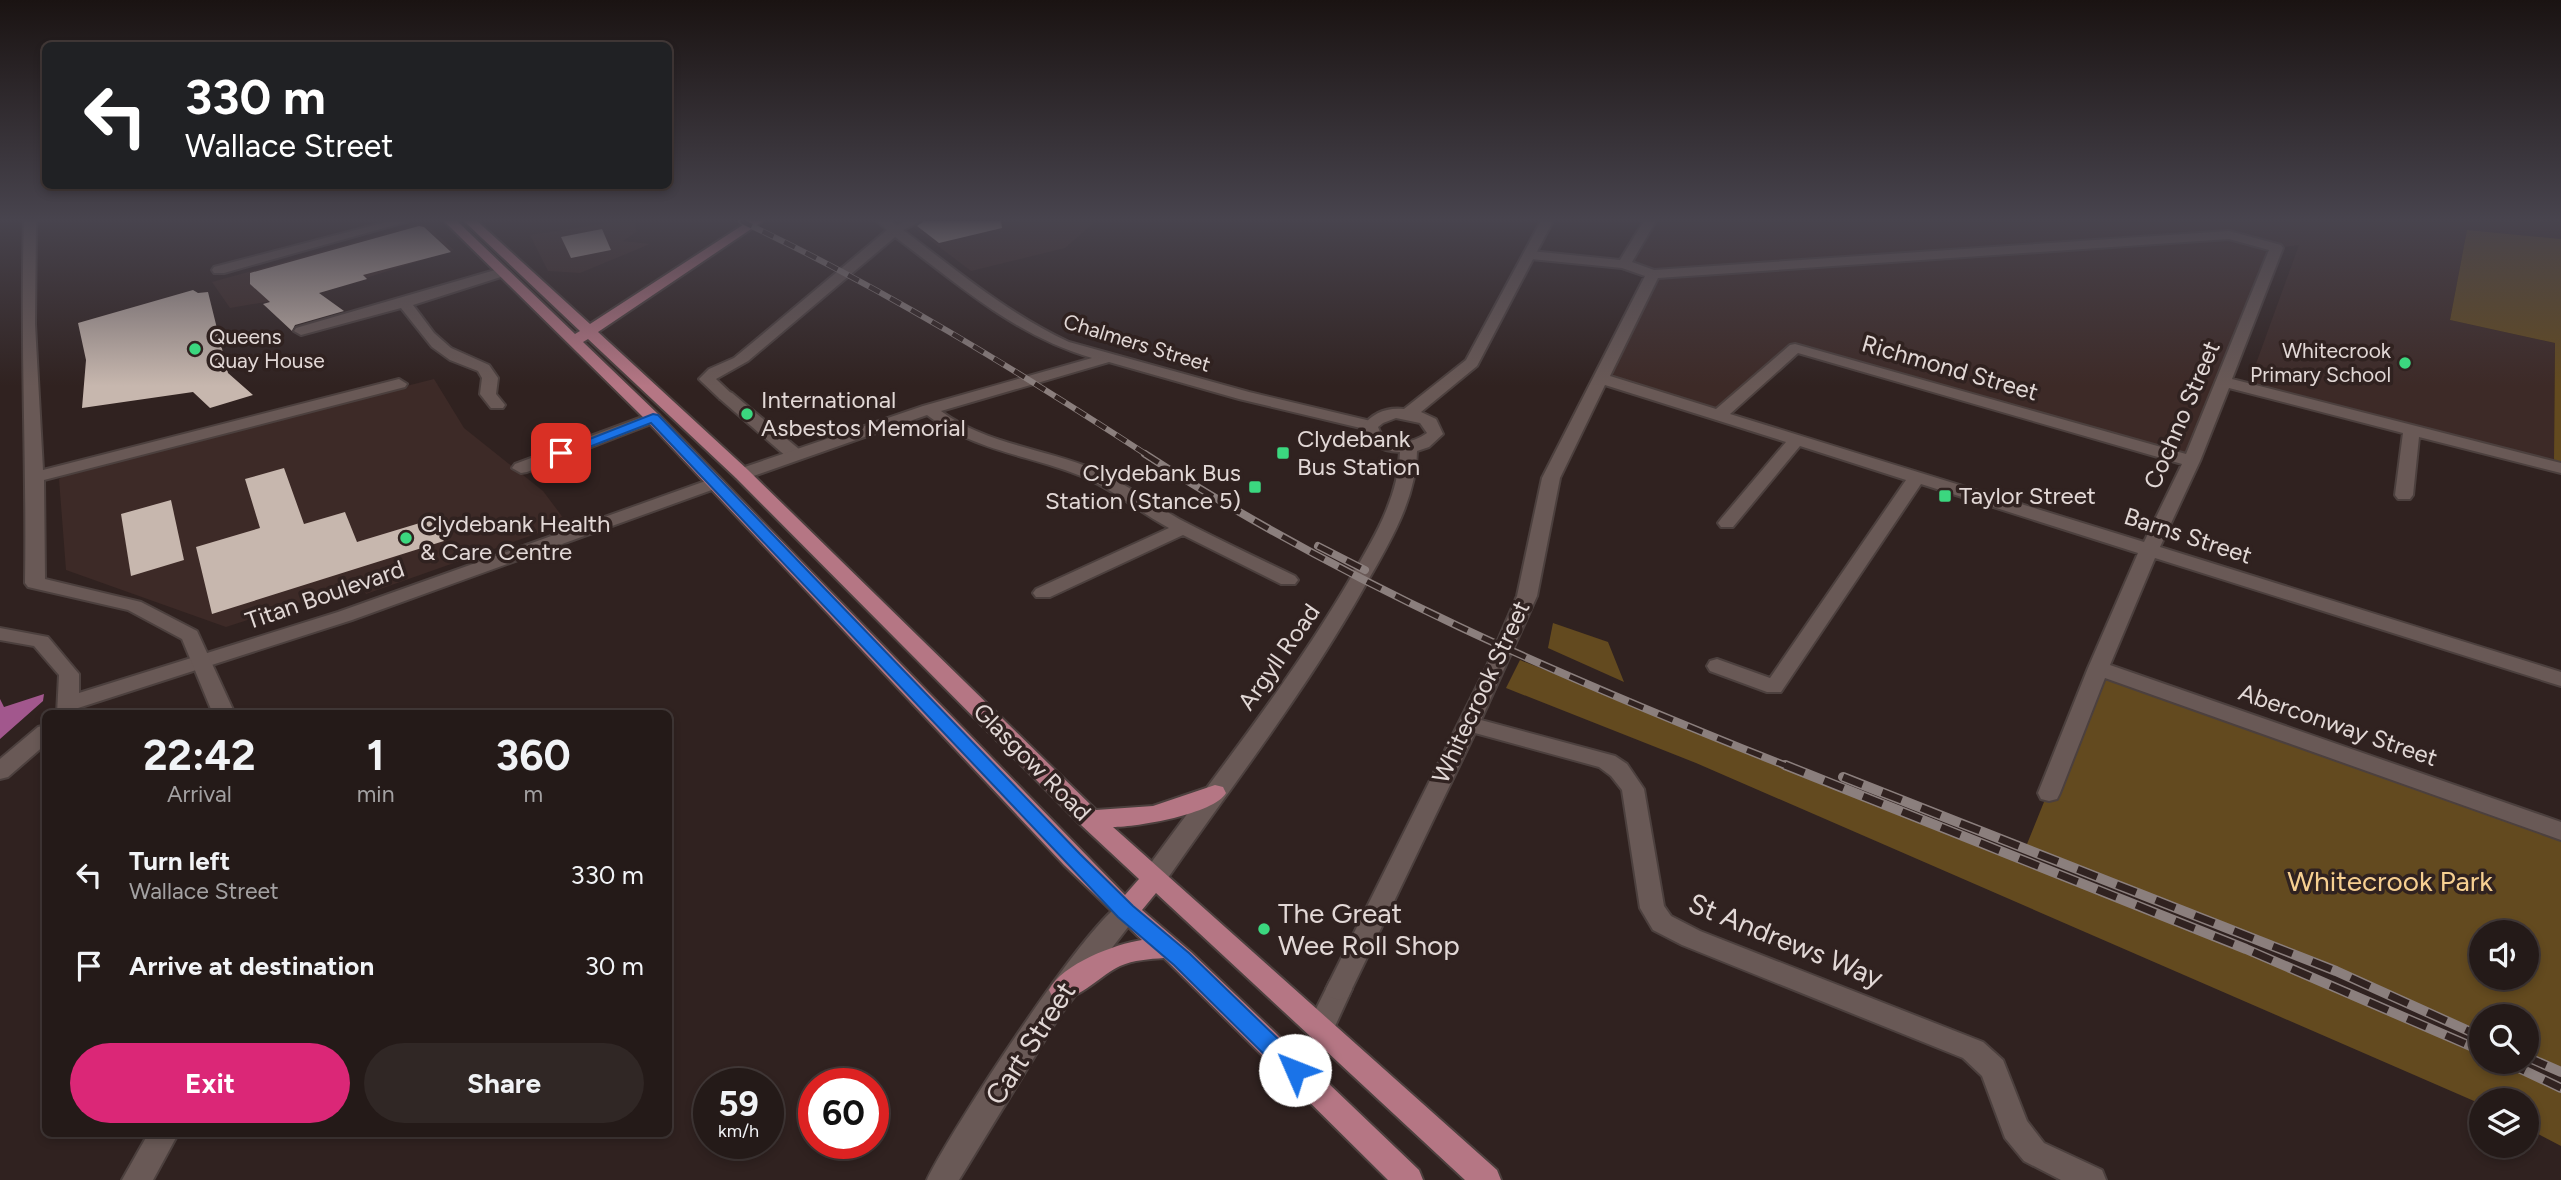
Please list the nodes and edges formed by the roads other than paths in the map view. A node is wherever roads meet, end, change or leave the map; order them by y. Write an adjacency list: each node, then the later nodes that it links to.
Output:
1 (29, 276): 32 (street)
2 (489, 276): 11 (street)
3 (507, 276): 13 (main road)
4 (524, 276): 13 (main road)
5 (673, 276): 13 (main road)
6 (843, 276): 27 (street)
7 (954, 276): 14 (street, Chalmers Street)
8 (1519, 276): 20 (street)
9 (1652, 276): 15 (street, Whitecrook Street)
10 (2265, 276): 16 (street, Cochno Street)
11 (404, 303): 12 (street); 18 (street)
12 (301, 331)
13 (582, 336): 22 (main road, Glasgow Road); 31 (main road, Glasgow Road)
14 (1107, 358): 19 (street); 23 (street, Chalmers Street)
15 (1599, 378): 21 (street, Barns Street); 48 (street, Whitecrook Street)
16 (2224, 382): 24 (street); 28 (street, Cochno Street)
17 (399, 384): 32 (street)
18 (498, 405)
19 (929, 409): 27 (street); 37 (street)
20 (1408, 414): 23 (street); 26 (street)
21 (1717, 417): 25 (street, Barns Street); 28 (street, Richmond Street)
22 (653, 418): 29 (street); 34 (main road, Glasgow Road)
23 (1369, 425): 26 (street)
24 (2412, 430): 30 (street); 35 (street)
25 (1796, 441): 33 (street, Barns Street); 36 (street)
26 (1409, 447): 51 (street, Argyll Road)
27 (794, 454): 31 (street)
28 (2192, 461): 38 (street, Cochno Street)
29 (521, 468)
30 (2561, 468)
31 (741, 474): 34 (main road); 53 (main road, Glasgow Road)
32 (35, 477): 42 (street)
33 (1917, 477): 38 (street, Barns Street); 43 (street)
34 (714, 483): 42 (street, Titan Boulevard); 56 (main road, Glasgow Road)
35 (2404, 495)
36 (1727, 523)
37 (1184, 528): 39 (street); 40 (street)
38 (2149, 550): 44 (street, Cochno Street); 45 (street, Barns Street)
39 (1288, 580)
40 (1043, 593)
41 (0, 634): 46 (street)
42 (201, 664): 46 (street, Titan Boulevard); 47 (street)
43 (1717, 666)
44 (2098, 668): 52 (street, Cochno Street); 54 (street, Aberconway Street)
45 (2561, 679)
46 (67, 709)
47 (222, 710)
48 (1469, 724): 59 (street, Whitecrook Street); 65 (street, St Andrews Way)
49 (42, 735): 50 (street)
50 (0, 771)
51 (1215, 793): 53 (main road); 55 (street, Argyll Road)
52 (2049, 793)
53 (1088, 818): 55 (main road, Glasgow Road)
54 (2561, 831)
55 (1154, 878): 56 (main road); 59 (main road, Glasgow Road)
56 (1126, 911): 57 (main road, Glasgow Road); 58 (street, Cart Street)
57 (1166, 948): 58 (main road); 63 (main road, Glasgow Road)
58 (1062, 990): 62 (street, Cart Street)
59 (1321, 1027): 64 (main road, Glasgow Road)
60 (162, 1137): 61 (street)
61 (137, 1180)
62 (942, 1180)
63 (1408, 1180)
64 (1486, 1180)
65 (2091, 1180)

